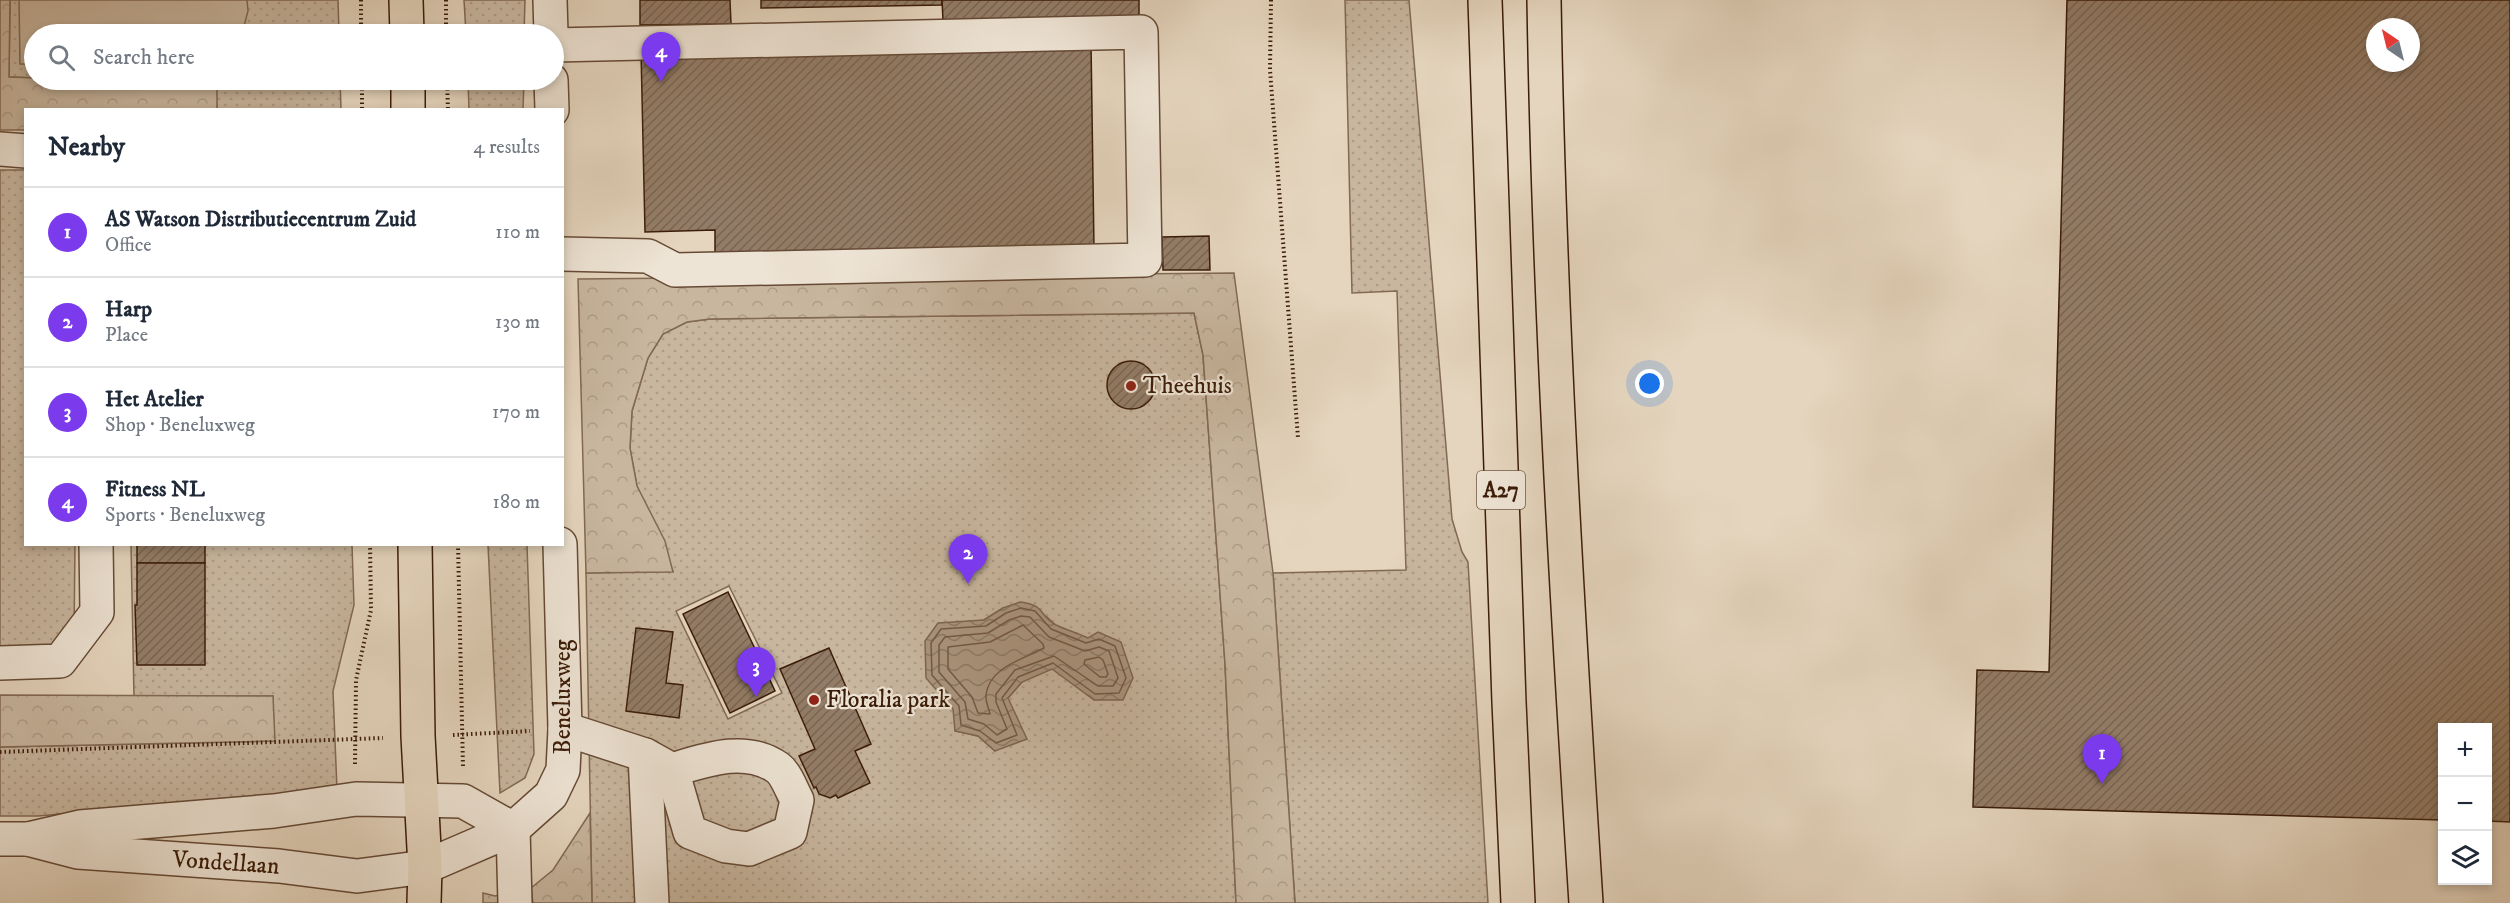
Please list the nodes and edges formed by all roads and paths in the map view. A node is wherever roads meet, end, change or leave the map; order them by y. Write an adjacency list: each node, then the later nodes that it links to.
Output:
1 (360, 0): 10 (path)
2 (406, 0): 11 (main road)
3 (446, 0): 12 (path)
4 (550, 0): 13 (street)
5 (1271, 0): 28 (path)
6 (1472, 0): 15 (main road, A27)
7 (1485, 0): 15 (main road, A27)
8 (1544, 0): 24 (main road)
9 (1561, 0): 24 (main road)
10 (361, 24)
11 (407, 24)
12 (446, 24)
13 (551, 24)
14 (564, 45): 27 (street)
15 (1486, 77): 44 (main road, A27)
16 (362, 90): 20 (path)
17 (408, 90): 21 (main road)
18 (447, 90): 22 (path)
19 (551, 90): 23 (street)
20 (362, 108)
21 (408, 108)
22 (448, 108)
23 (552, 108)
24 (1546, 127): 45 (main road)
25 (0, 149): 26 (street)
26 (24, 151)
27 (564, 254)
28 (1298, 438)
29 (96, 546): 34 (street)
30 (370, 546): 36 (path)
31 (415, 546): 37 (main road)
32 (458, 546): 35 (path)
33 (560, 546): 35 (street, Beneluxweg)
34 (0, 663)
35 (565, 729): 38 (street, Beneluxweg); 43 (street)
36 (0, 752)
37 (422, 800): 38 (street); 39 (street, Vondellaan); 40 (main road)
38 (513, 829): 40 (street, Beneluxweg); 42 (street)
39 (14, 839): 40 (street, Vondellaan)
40 (425, 867): 41 (main road)
41 (424, 903)
42 (515, 903)
43 (652, 903)
44 (1518, 903)
45 (1586, 903)

